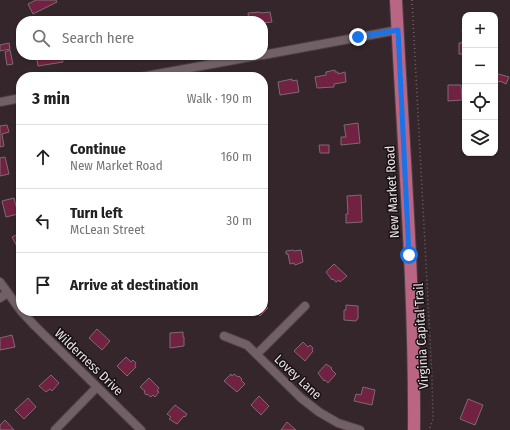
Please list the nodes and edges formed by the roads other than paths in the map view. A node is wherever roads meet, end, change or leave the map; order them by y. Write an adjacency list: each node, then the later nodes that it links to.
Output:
1 (396, 0): 2 (main road, New Market Road)
2 (398, 30): 3 (street); 19 (main road, New Market Road)
3 (268, 54)
4 (234, 60): 5 (street)
5 (168, 72)
6 (16, 99): 7 (street)
7 (0, 102)
8 (0, 282): 9 (street, Wilderness Drive)
9 (4, 295): 10 (street, Wilderness Drive)
10 (16, 306)
11 (305, 306): 14 (street)
12 (26, 316): 15 (street, Wilderness Drive)
13 (224, 336): 14 (street, Lovey Lane)
14 (257, 354): 18 (street, Lovey Lane)
15 (97, 387): 16 (street); 17 (street, Wilderness Drive)
16 (55, 430)
17 (141, 430)
18 (360, 430)
19 (414, 430)

